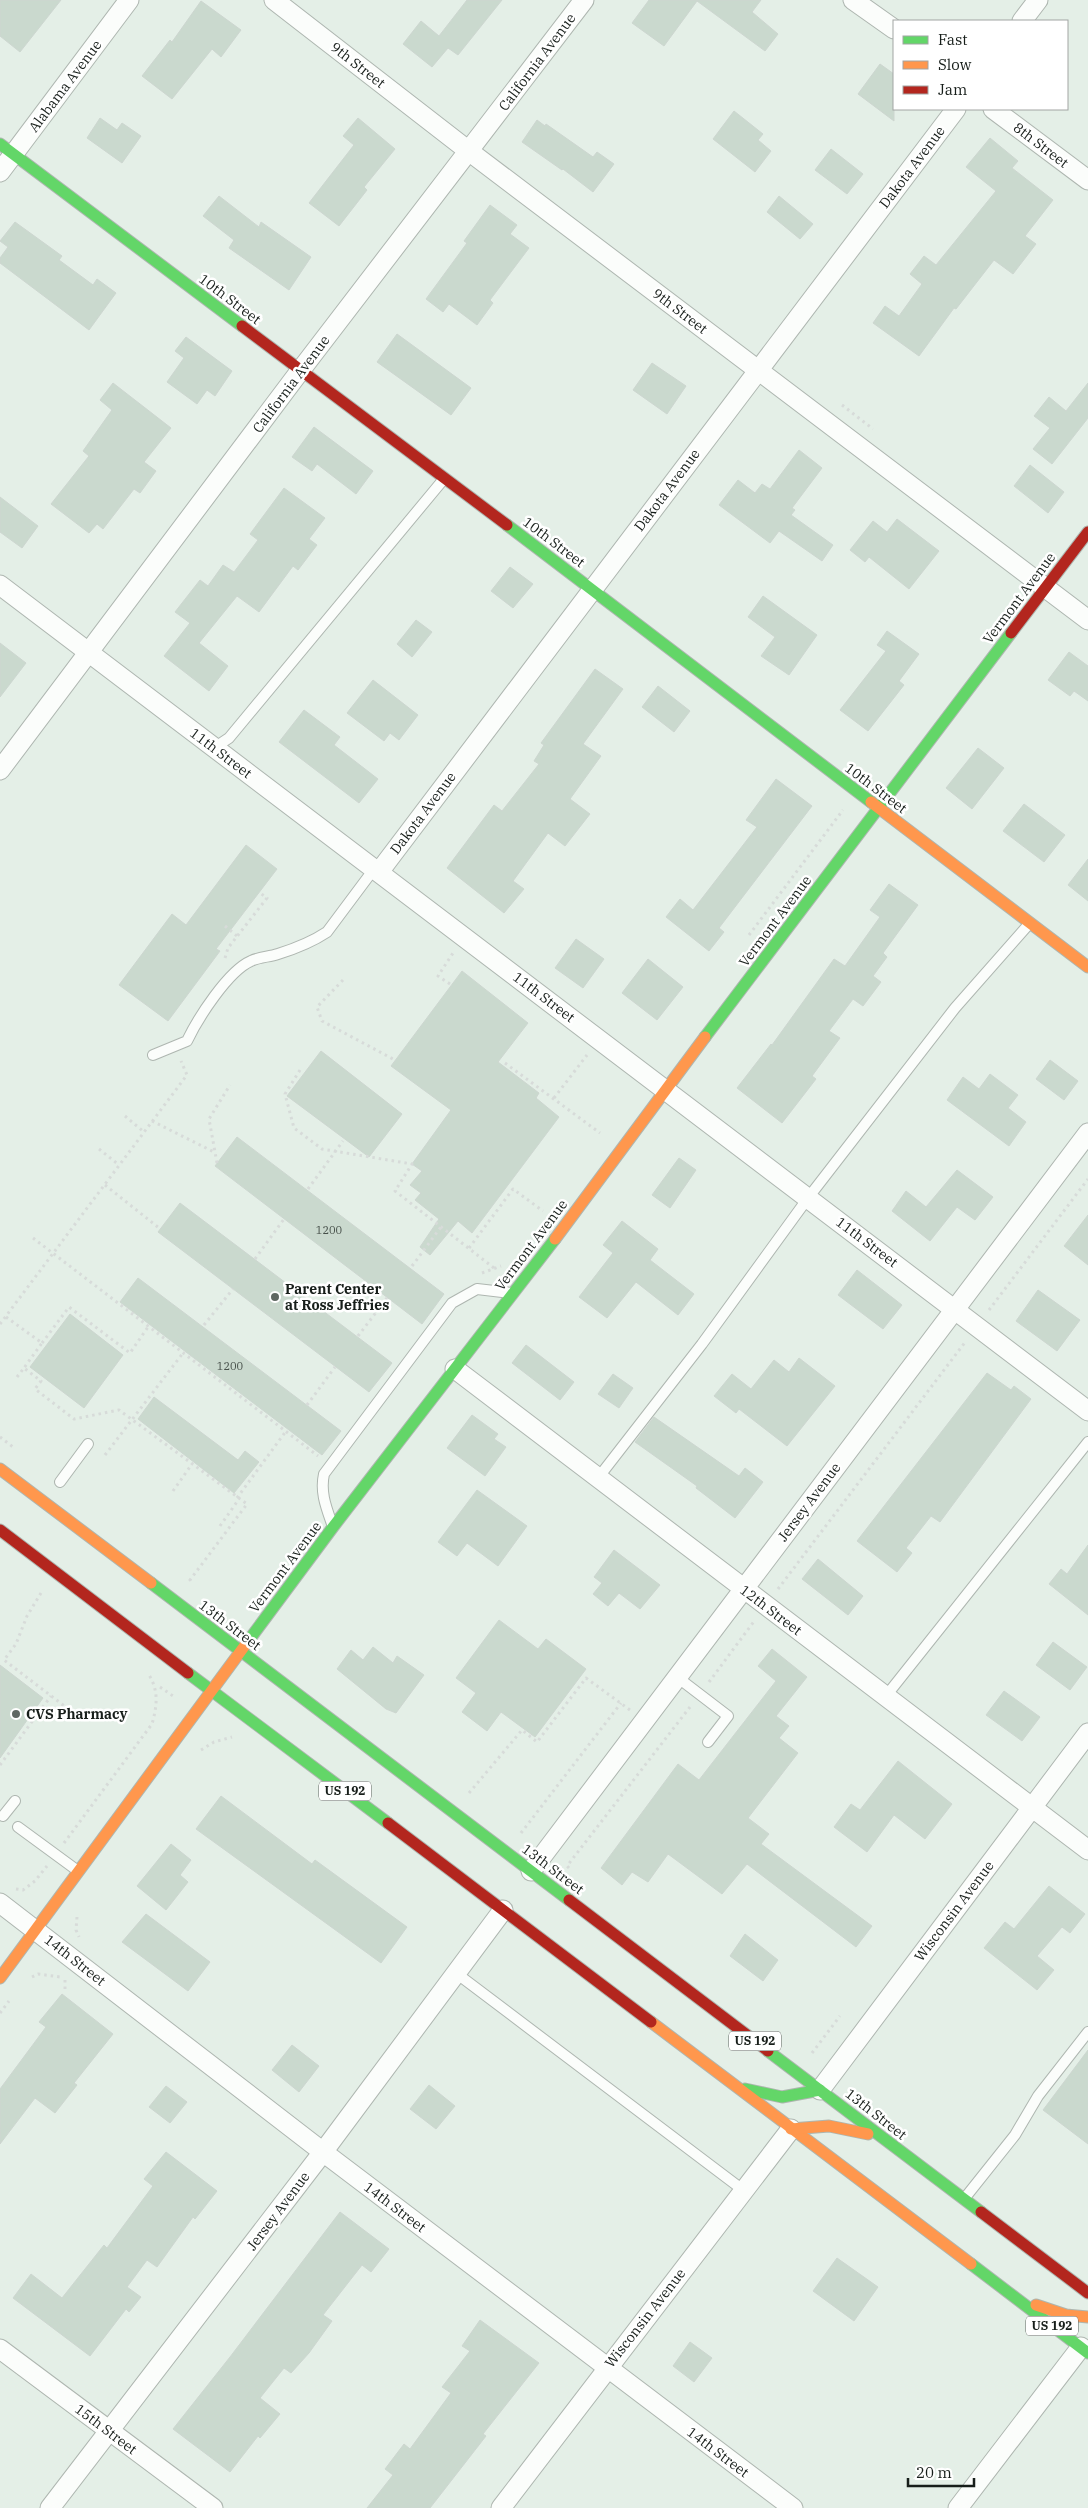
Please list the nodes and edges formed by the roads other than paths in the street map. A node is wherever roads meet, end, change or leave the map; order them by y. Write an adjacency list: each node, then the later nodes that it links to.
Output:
1 (129, 0): 10 (street, Alabama Avenue)
2 (274, 0): 11 (street, 9th Street)
3 (584, 0): 11 (street, California Avenue)
4 (853, 0): 7 (street)
5 (1038, 0): 6 (street)
6 (1023, 20)
7 (893, 27)
8 (955, 110): 15 (street, Dakota Avenue)
9 (994, 110): 13 (street, 8th Street)
10 (7, 149): 12 (street, Alabama Avenue); 14 (main road, 10th Street)
11 (470, 152): 14 (street, California Avenue); 15 (street, 9th Street)
12 (0, 172)
13 (1088, 180)
14 (300, 370): 16 (main road, 10th Street); 22 (street, California Avenue)
15 (758, 370): 19 (street, Dakota Avenue); 20 (street, 9th Street)
16 (444, 478): 19 (main road, 10th Street); 23 (lane)
17 (1088, 532): 20 (main road, Vermont Avenue)
18 (0, 585): 22 (street, 11th Street)
19 (592, 588): 25 (main road, 10th Street); 26 (street, Dakota Avenue)
20 (1046, 588): 21 (street, 9th Street); 25 (main road, Vermont Avenue)
21 (1088, 620)
22 (89, 652): 23 (street, 11th Street); 24 (street, California Avenue)
23 (214, 748): 26 (street, 11th Street)
24 (0, 770)
25 (878, 809): 27 (main road, 10th Street); 30 (main road, Vermont Avenue)
26 (376, 870): 29 (lane); 30 (street, 11th Street)
27 (1030, 923): 28 (main road, 10th Street); 32 (lane)
28 (1088, 967)
29 (153, 1055)
30 (665, 1090): 32 (street, 11th Street); 33 (main road, Vermont Avenue)
31 (1088, 1134): 34 (street, Jersey Avenue)
32 (808, 1198): 34 (street, 11th Street); 41 (lane)
33 (514, 1294): 35 (main road, Vermont Avenue); 44 (lane)
34 (955, 1310): 36 (street, 11th Street); 46 (street, Jersey Avenue)
35 (455, 1369): 41 (street, 12th Street); 44 (main road, Vermont Avenue)
36 (1088, 1411)
37 (1088, 1442): 50 (lane)
38 (88, 1444): 42 (lane)
39 (0, 1469): 43 (main road, 13th Street / US 192)
40 (0, 1478): 43 (main road)
41 (598, 1478): 46 (street, 12th Street)
42 (60, 1482)
43 (20, 1484): 47 (main road, 13th Street / US 192)
44 (333, 1527): 47 (main road, Vermont Avenue)
45 (0, 1530): 49 (main road, US 192)
46 (744, 1588): 48 (street, Jersey Avenue); 50 (street, 12th Street)
47 (242, 1653): 49 (main road, Vermont Avenue); 58 (main road, 13th Street / US 192)
48 (677, 1677): 52 (lane); 58 (street, Jersey Avenue)
49 (212, 1690): 59 (main road, Vermont Avenue); 61 (main road, US 192)
50 (886, 1696): 54 (street, 12th Street)
51 (1088, 1733): 54 (street, Wisconsin Avenue)
52 (708, 1742)
53 (15, 1801): 55 (lane)
54 (1032, 1807): 57 (street, 12th Street); 67 (street, Wisconsin Avenue)
55 (4, 1816)
56 (18, 1827): 59 (lane)
57 (1088, 1850)
58 (531, 1871): 67 (main road, 13th Street / US 192)
59 (79, 1872): 62 (main road, Vermont Avenue)
60 (0, 1903): 62 (street, 14th Street)
61 (503, 1910): 63 (street, Jersey Avenue); 66 (main road, US 192)
62 (37, 1930): 64 (main road, Vermont Avenue); 70 (street, 14th Street)
63 (456, 1972): 70 (street, Jersey Avenue); 71 (lane)
64 (0, 1978)
65 (1088, 2032): 72 (lane)
66 (734, 2086): 67 (main road); 68 (main road, US 192)
67 (820, 2090): 69 (main road, 13th Street / US 192)
68 (791, 2129): 69 (main road); 71 (street, Wisconsin Avenue); 74 (main road, US 192)
69 (882, 2138): 72 (main road, 13th Street / US 192)
70 (322, 2152): 78 (street, 14th Street); 79 (street, Jersey Avenue)
71 (743, 2190): 78 (street, Wisconsin Avenue)
72 (963, 2199): 73 (main road, 13th Street / US 192)
73 (1088, 2293)
74 (1016, 2298): 75 (main road); 77 (main road, US 192)
75 (1088, 2317)
76 (0, 2349): 79 (street, 15th Street)
77 (1086, 2349): 84 (street)
78 (606, 2368): 82 (street, Wisconsin Avenue); 83 (street, 14th Street)
79 (110, 2431): 80 (street, Jersey Avenue); 81 (street, 15th Street)
80 (50, 2508)
81 (213, 2508)
82 (501, 2508)
83 (793, 2508)
84 (958, 2508)

